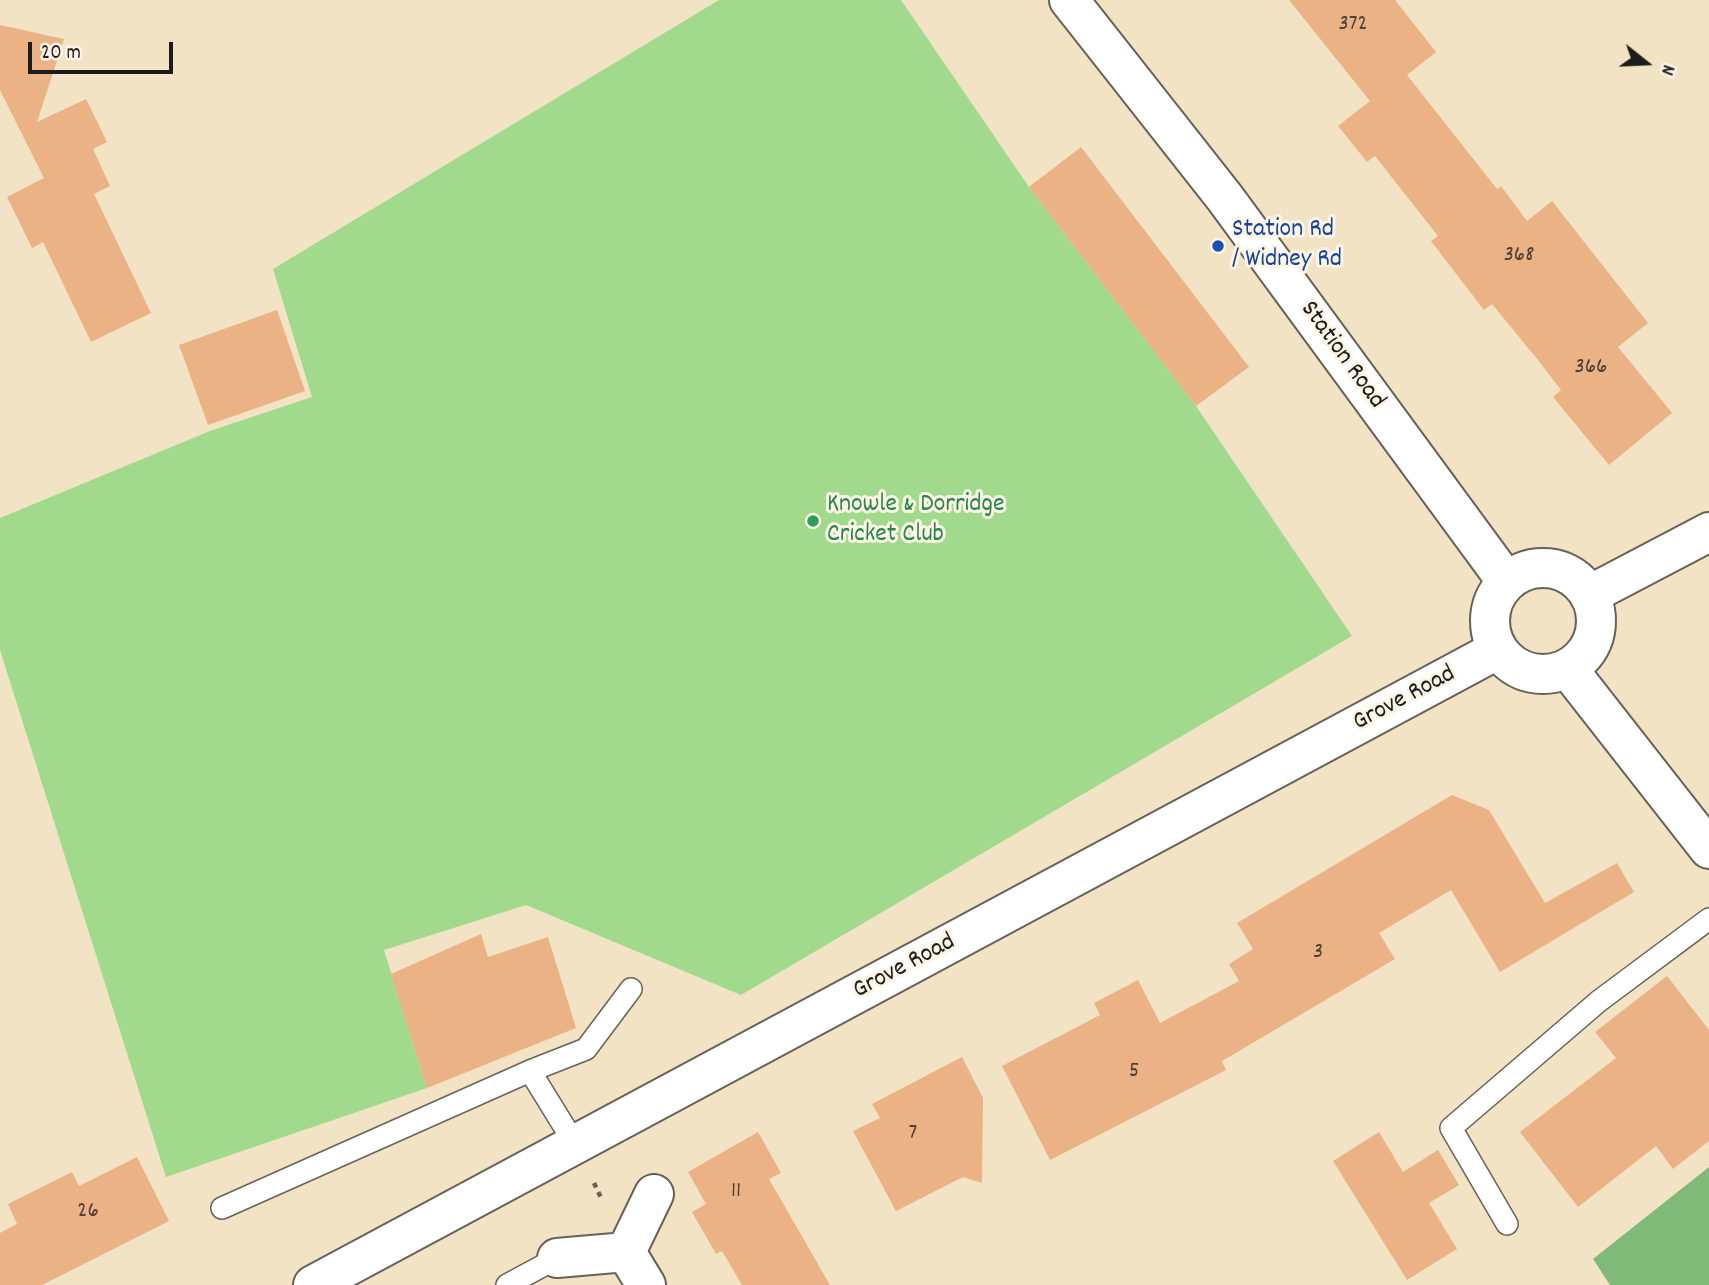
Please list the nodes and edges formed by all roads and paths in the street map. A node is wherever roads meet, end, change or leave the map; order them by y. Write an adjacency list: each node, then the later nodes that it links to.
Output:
1 (1069, 0): 3 (street, Station Road)
2 (1709, 532): 4 (street)
3 (1507, 582): 4 (street); 5 (street)
4 (1589, 595): 6 (street)
5 (1497, 650): 6 (street); 11 (street, Grove Road)
6 (1568, 669): 7 (street)
7 (1709, 849)
8 (1709, 919): 14 (lane)
9 (631, 989): 10 (lane)
10 (530, 1072): 11 (lane); 13 (lane)
11 (575, 1144): 17 (street, Grove Road)
12 (653, 1195): 15 (street)
13 (222, 1208)
14 (1507, 1224)
15 (626, 1252): 16 (street); 19 (street)
16 (557, 1258): 18 (lane)
17 (313, 1285)
18 (508, 1285)
19 (646, 1285)

